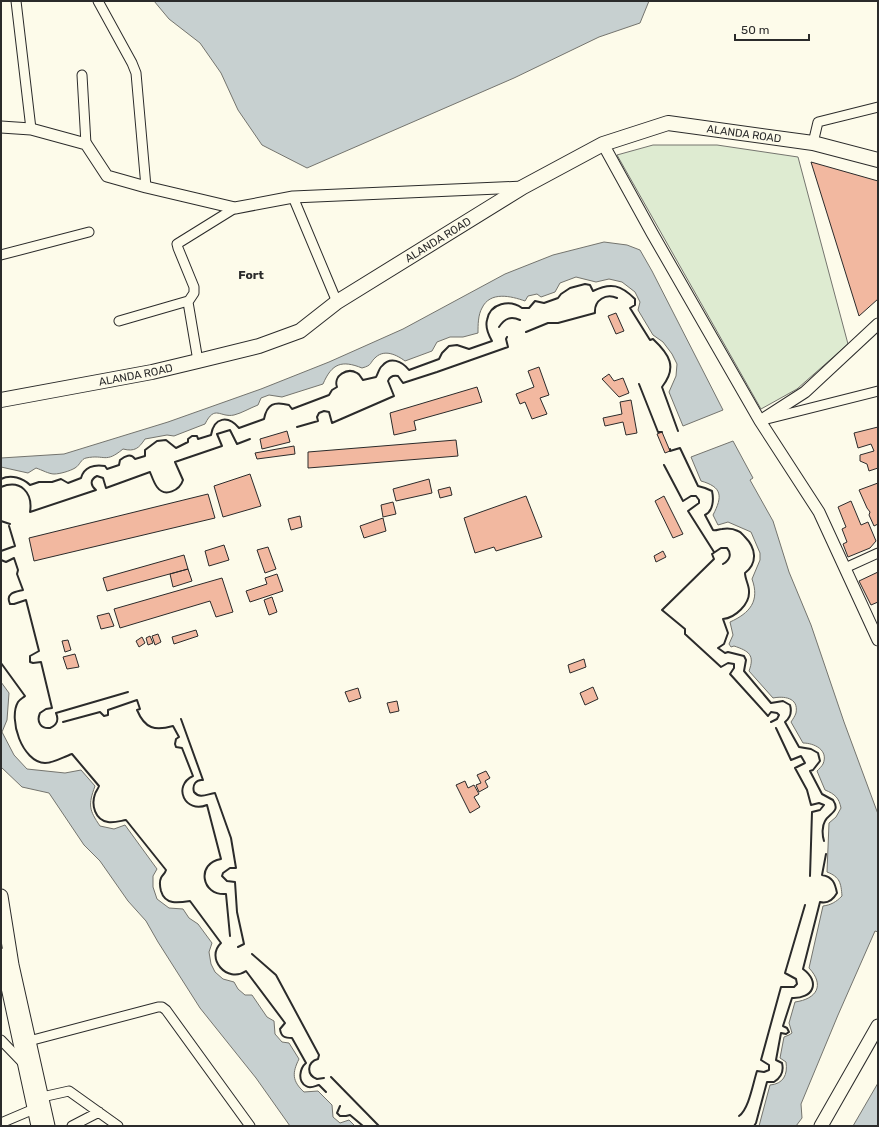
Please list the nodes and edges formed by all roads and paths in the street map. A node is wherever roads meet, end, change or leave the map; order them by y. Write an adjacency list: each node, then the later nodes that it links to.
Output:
1 (16, 1): 6 (street)
2 (98, 1): 11 (street)
3 (82, 75): 8 (street)
4 (878, 106): 7 (street)
5 (1, 127): 6 (street)
6 (31, 129): 8 (street)
7 (813, 143): 9 (main road, ALANDA ROAD); 10 (main road, ALANDA ROAD)
8 (86, 144): 11 (street)
9 (603, 144): 12 (main road, ALANDA ROAD); 24 (street)
10 (878, 160)
11 (146, 187): 14 (street)
12 (523, 187): 13 (street); 18 (main road, ALANDA ROAD)
13 (293, 197): 14 (street); 18 (street)
14 (235, 208): 17 (street)
15 (89, 232): 16 (street)
16 (1, 255)
17 (188, 301): 19 (street); 21 (street)
18 (337, 302): 21 (main road, ALANDA ROAD)
19 (120, 321)
20 (878, 324): 24 (street)
21 (198, 361): 23 (main road, ALANDA ROAD)
22 (878, 391): 24 (street)
23 (1, 400)
24 (760, 421): 26 (street)
25 (878, 553): 26 (street)
26 (845, 568): 27 (street)
27 (878, 640)
28 (1, 896): 32 (main road)
29 (1, 955): 33 (main road)
30 (876, 1034): 43 (main road)
31 (1, 1040): 33 (street)
32 (29, 1041): 34 (main road); 42 (street)
33 (24, 1065): 35 (main road)
34 (42, 1098): 36 (street); 39 (main road)
35 (34, 1109): 37 (street); 38 (main road)
36 (99, 1112): 40 (street); 41 (street)
37 (1, 1123)
38 (38, 1126)
39 (48, 1126)
40 (72, 1126)
41 (118, 1126)
42 (250, 1126)
43 (821, 1126)

